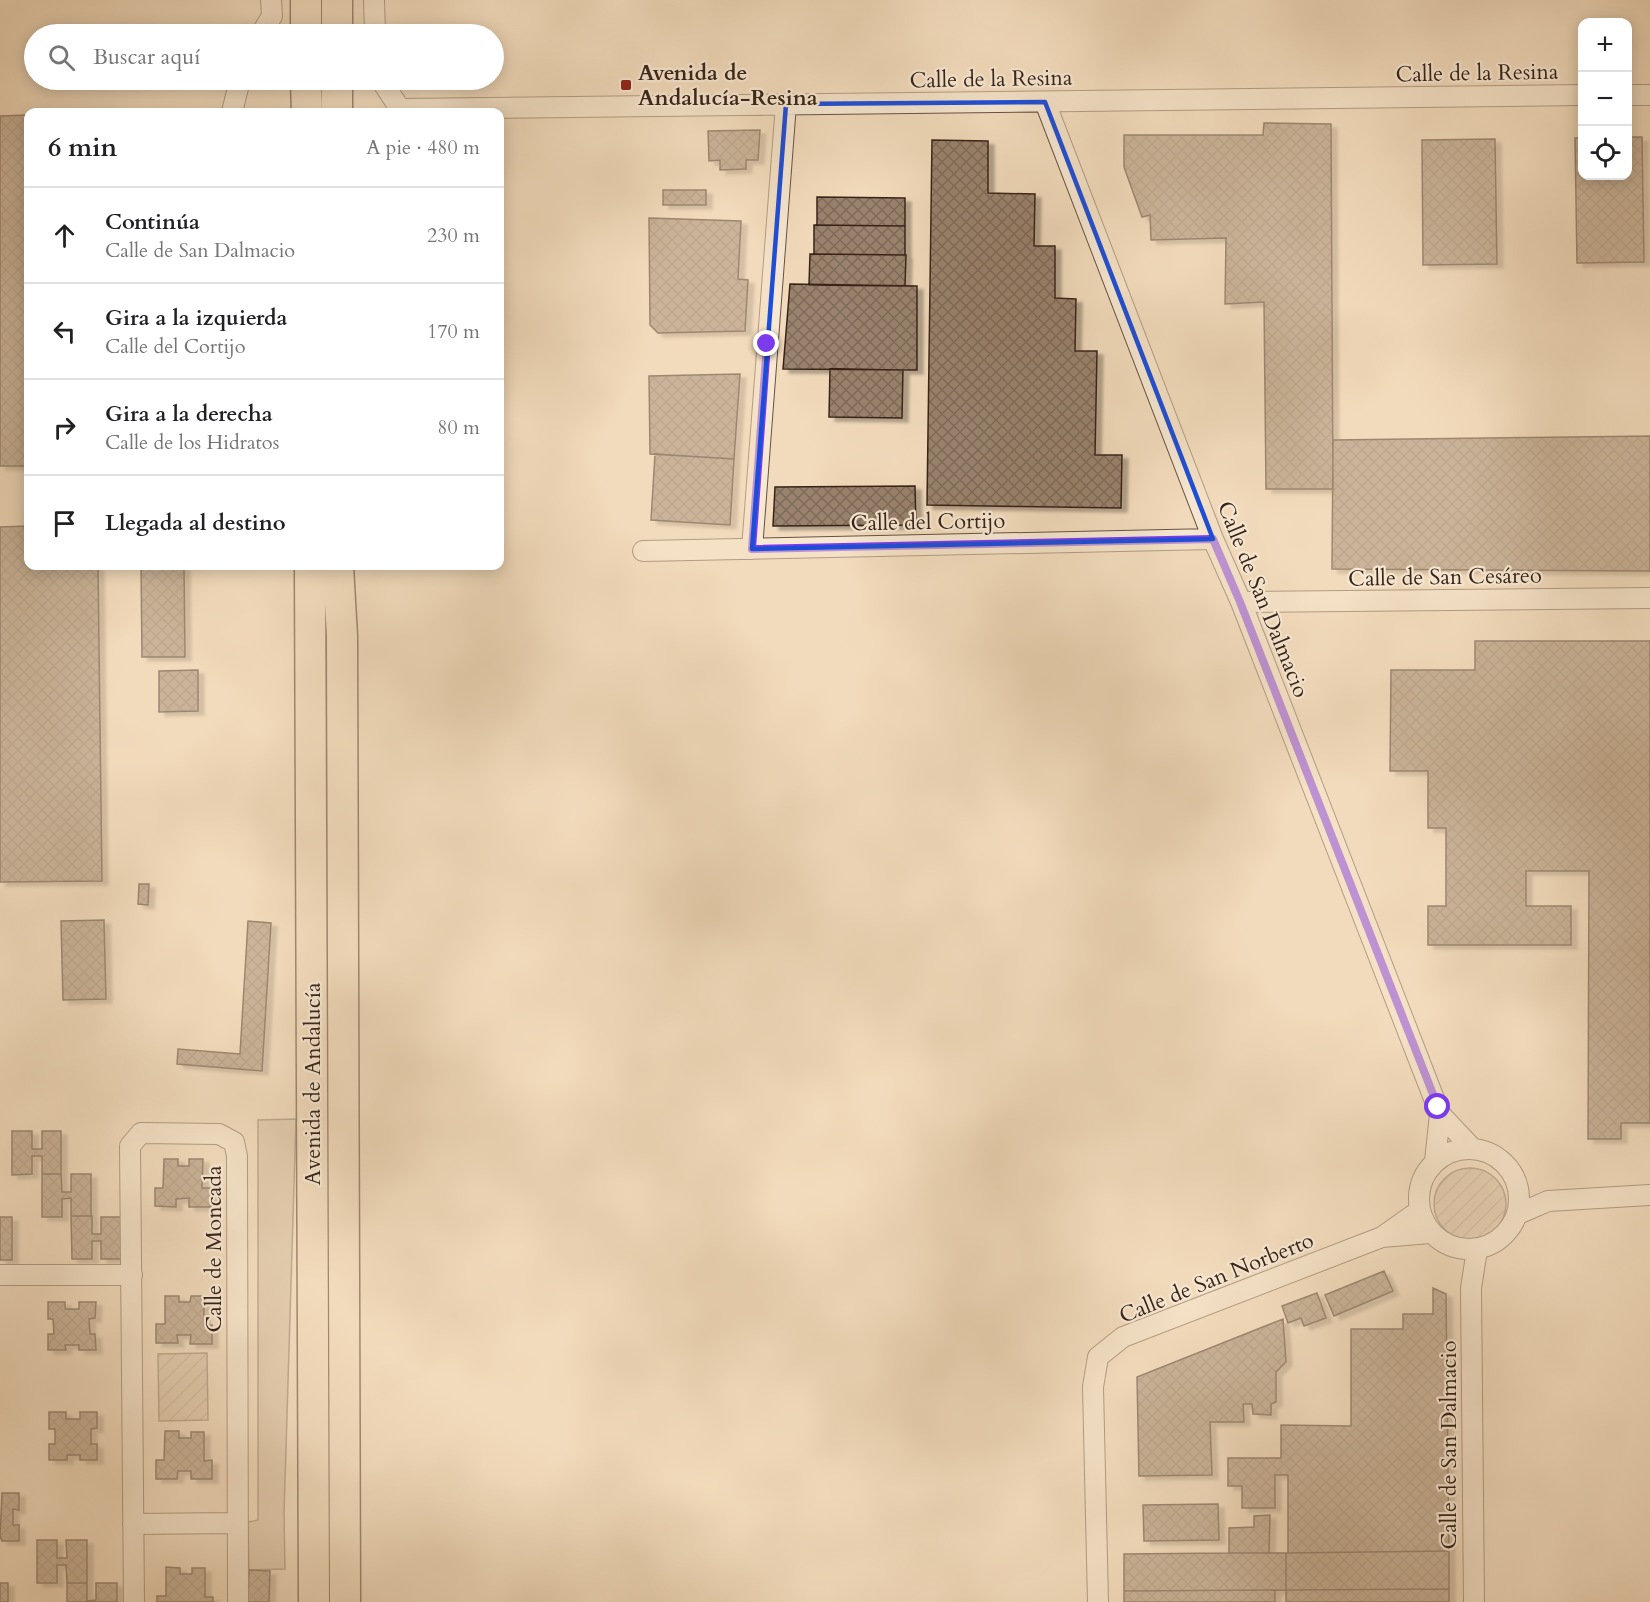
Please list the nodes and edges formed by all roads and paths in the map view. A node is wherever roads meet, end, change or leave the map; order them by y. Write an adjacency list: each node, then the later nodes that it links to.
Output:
1 (271, 0): 5 (street)
2 (306, 0): 6 (main road)
3 (374, 0): 4 (street); 7 (street)
4 (383, 0)
5 (267, 24)
6 (306, 24)
7 (375, 24)
8 (238, 90): 18 (street)
9 (306, 90): 19 (main road)
10 (337, 90): 20 (main road)
11 (348, 90): 21 (street)
12 (387, 90): 22 (street)
13 (1578, 95): 16 (street, Calle de la Resina)
14 (1632, 95): 15 (street)
15 (1650, 95)
16 (1045, 102): 17 (street, Calle de la Resina); 24 (street, Calle de San Dalmacio)
17 (786, 104): 23 (street, Calle de la Resina); 25 (street)
18 (233, 108)
19 (306, 108)
20 (337, 108)
21 (348, 108)
22 (399, 108)
23 (504, 109)
24 (1213, 539): 25 (street, Calle del Cortijo); 31 (street, Calle de San Dalmacio)
25 (752, 549): 26 (street, Calle del Cortijo)
26 (643, 552)
27 (309, 570): 52 (main road, Avenida de Andalucía)
28 (338, 570): 32 (main road, Avenida de Andalucía)
29 (350, 570): 32 (street, Avenida de Andalucía)
30 (1650, 598): 31 (street, Calle de San Cesáreo)
31 (1240, 602): 33 (street, Calle de San Dalmacio)
32 (342, 636): 53 (main road, Avenida de Andalucía)
33 (1440, 1114): 34 (street, Calle de San Dalmacio); 35 (street, Calle de San Dalmacio)
34 (1473, 1149): 35 (street); 36 (street)
35 (1436, 1161): 39 (street)
36 (1518, 1184): 38 (street); 40 (street)
37 (1650, 1195): 38 (street)
38 (1548, 1201): 40 (street)
39 (1419, 1211): 41 (street); 42 (street, Calle de San Norberto)
40 (1518, 1214): 44 (street)
41 (1430, 1233): 42 (street, Calle de San Norberto); 43 (street)
42 (1382, 1237): 54 (street, Calle de San Norberto)
43 (1450, 1247): 44 (street); 47 (street, Calle de San Dalmacio)
44 (1477, 1250): 47 (street, Calle de San Dalmacio)
45 (0, 1275): 46 (street)
46 (132, 1275): 48 (street, Calle de Moncada); 49 (street, Calle de Moncada)
47 (1471, 1288): 55 (street, Calle de San Dalmacio)
48 (237, 1523): 49 (street); 51 (street, Calle de Moncada)
49 (133, 1524): 50 (street, Calle de Moncada)
50 (134, 1602)
51 (238, 1602)
52 (314, 1602)
53 (345, 1602)
54 (1098, 1602)
55 (1474, 1602)

